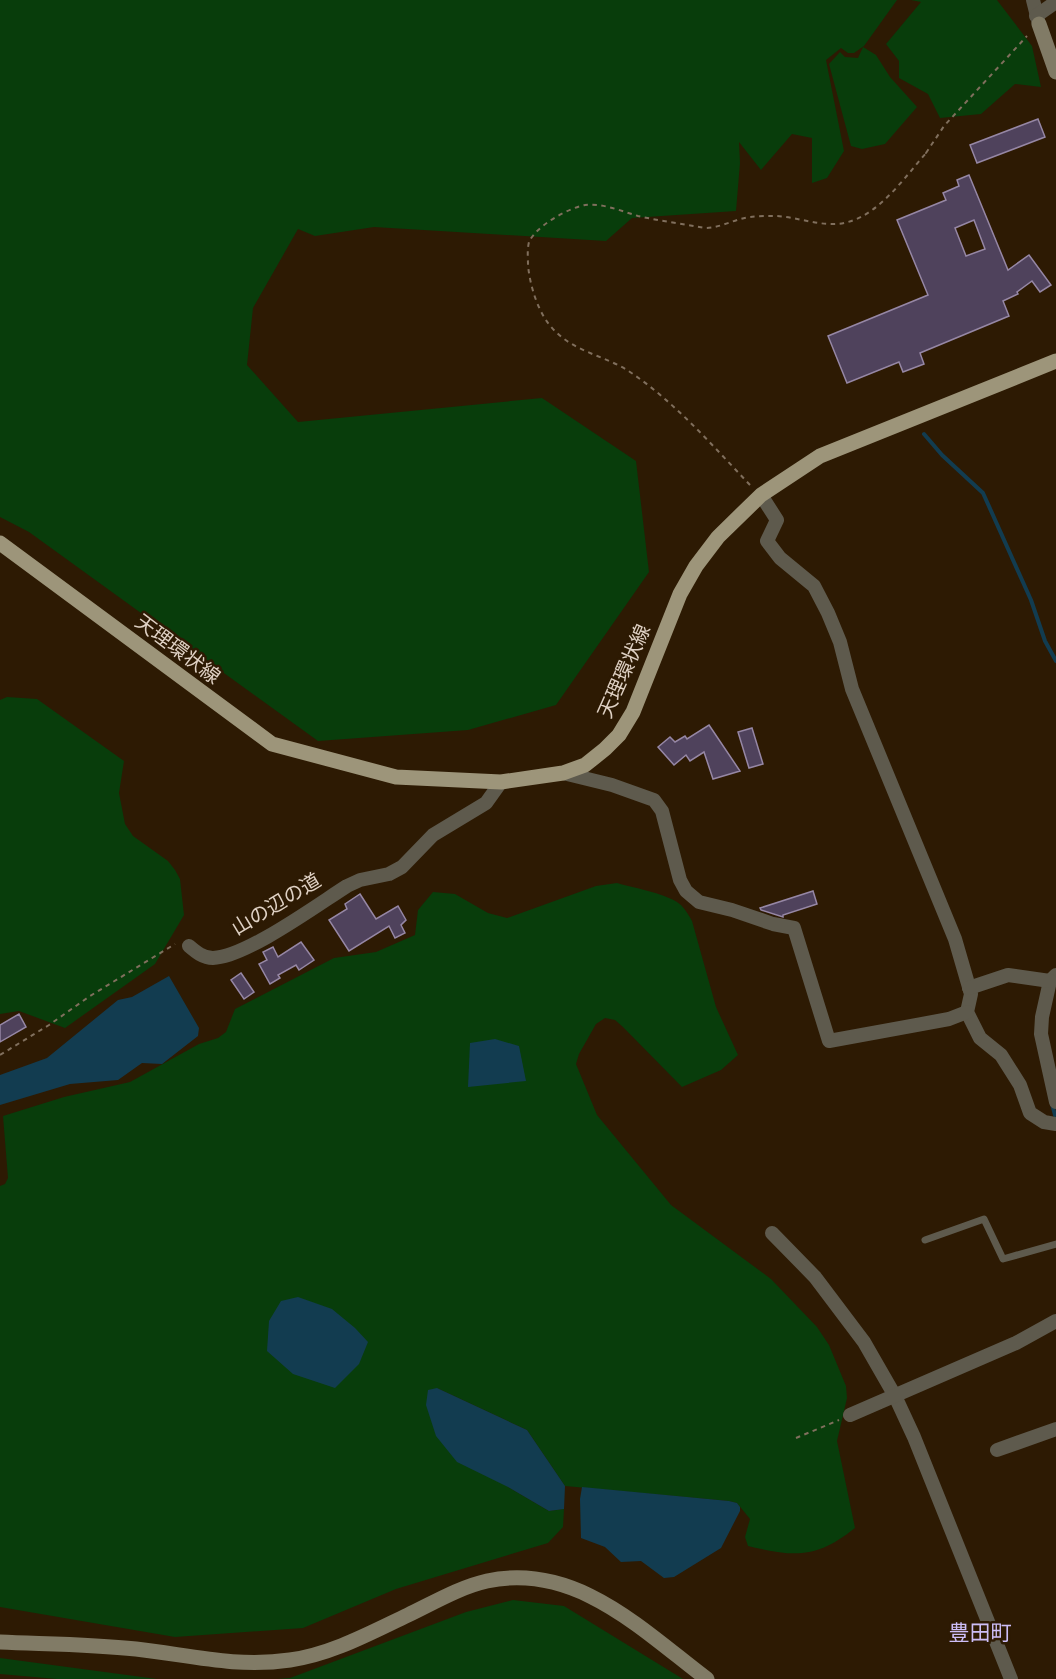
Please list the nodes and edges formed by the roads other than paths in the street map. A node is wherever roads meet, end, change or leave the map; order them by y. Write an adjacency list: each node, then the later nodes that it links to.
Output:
1 (1033, 0): 3 (street)
2 (1056, 2): 3 (street)
3 (1038, 20): 4 (street)
4 (1056, 72)
5 (1056, 361): 6 (main road, 天理環状線)
6 (760, 495): 8 (main road, 天理環状線); 12 (street)
7 (0, 543): 9 (main road, 天理環状線)
8 (563, 773): 9 (main road, 天理環状線); 13 (street)
9 (501, 782): 10 (street, 山の辺の道)
10 (189, 946)
11 (1053, 978): 12 (street); 14 (street)
12 (969, 988): 13 (street)
13 (967, 1012): 15 (street)
14 (1056, 1102)
15 (1056, 1124)
16 (772, 1233): 20 (street)
17 (925, 1240): 18 (lane)
18 (1056, 1244)
19 (1056, 1321): 20 (street)
20 (895, 1396): 21 (street); 26 (street)
21 (849, 1415)
22 (1056, 1429): 23 (street)
23 (997, 1450)
24 (0, 1642): 25 (street)
25 (707, 1679)
26 (1011, 1679)

